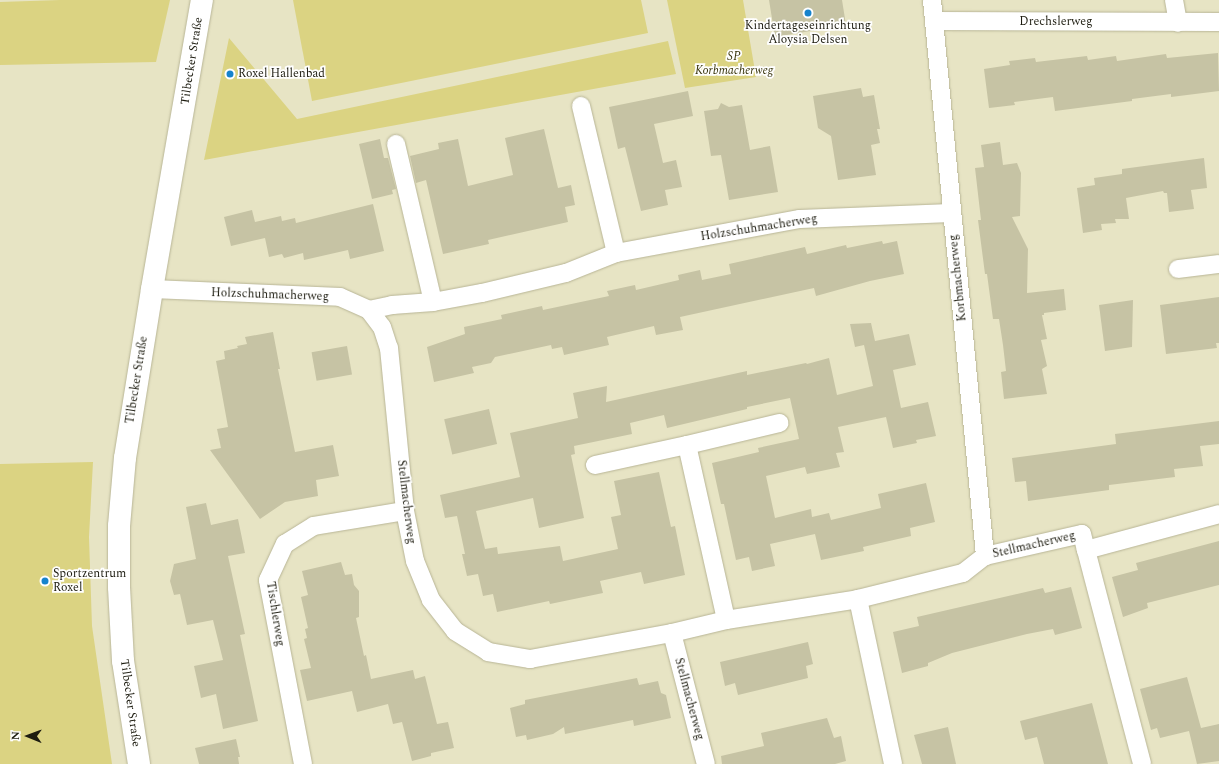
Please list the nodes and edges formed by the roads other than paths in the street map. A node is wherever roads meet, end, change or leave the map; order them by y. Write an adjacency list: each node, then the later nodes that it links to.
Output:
1 (202, 0): 13 (main road, Tilbecker Straße)
2 (932, 0): 4 (street, Korbmacherweg)
3 (1174, 0): 6 (street)
4 (934, 21): 6 (street, Drechslerweg); 9 (street, Korbmacherweg)
5 (1219, 22): 6 (street, Drechslerweg)
6 (1178, 23)
7 (581, 106): 10 (street)
8 (396, 144): 14 (street)
9 (951, 213): 10 (street, Holzschuhmacherweg); 22 (street, Korbmacherweg)
10 (616, 253): 14 (street, Holzschuhmacherweg)
11 (1219, 264): 12 (street)
12 (1178, 268)
13 (152, 289): 15 (street, Holzschuhmacherweg); 26 (main road, Tilbecker Straße)
14 (433, 302): 15 (street, Holzschuhmacherweg)
15 (369, 310): 19 (street, Stellmacherweg)
16 (779, 423): 17 (street)
17 (687, 445): 18 (street); 24 (street)
18 (595, 465)
19 (405, 511): 25 (street, Stellmacherweg); 27 (street, Tischlerweg)
20 (1219, 514): 21 (street, Stellmacherweg)
21 (1086, 550): 22 (street, Stellmacherweg); 30 (street, Stellmacherweg)
22 (985, 556): 23 (street, Stellmacherweg)
23 (858, 599): 24 (street, Stellmacherweg); 29 (street)
24 (726, 620): 25 (street, Stellmacherweg)
25 (672, 633): 28 (street, Stellmacherweg)
26 (139, 764)
27 (303, 764)
28 (706, 764)
29 (893, 764)
30 (1142, 764)

